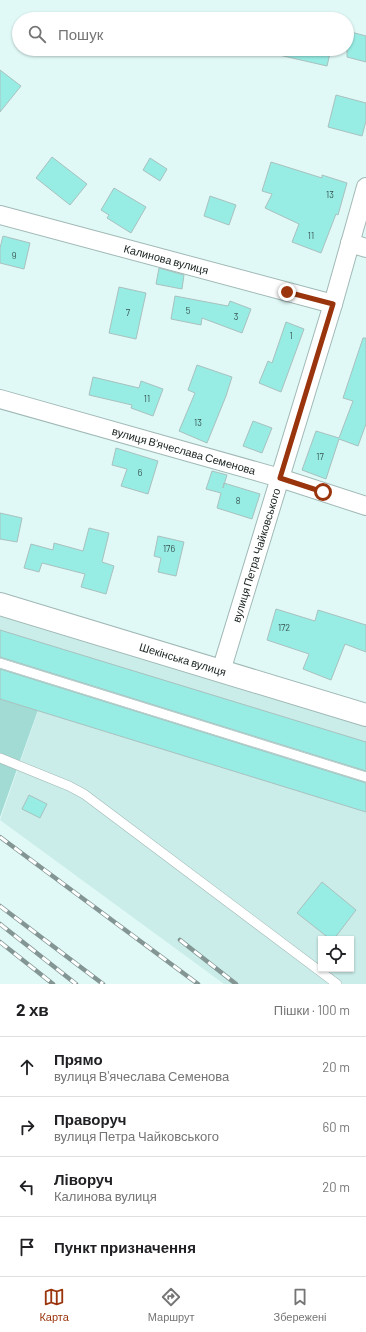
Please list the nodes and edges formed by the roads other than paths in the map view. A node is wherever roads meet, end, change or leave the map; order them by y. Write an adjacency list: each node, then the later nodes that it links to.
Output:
1 (366, 187): 3 (street, вулиця Петра Чайковського)
2 (0, 215): 4 (street, Калинова вулиця)
3 (358, 245): 4 (street, вулиця Петра Чайковського)
4 (333, 304): 6 (street, вулиця Петра Чайковського)
5 (0, 399): 6 (street, вулиця В'ячеслава Семенова)
6 (280, 478): 7 (street, вулиця В'ячеслава Семенова); 10 (street, вулиця Петра Чайковського)
7 (366, 506)
8 (0, 604): 10 (street, Шекінська вулиця)
9 (0, 663): 13 (lane)
10 (221, 671): 11 (street, Шекінська вулиця)
11 (366, 715)
12 (0, 758): 14 (lane)
13 (366, 777)
14 (337, 984)

